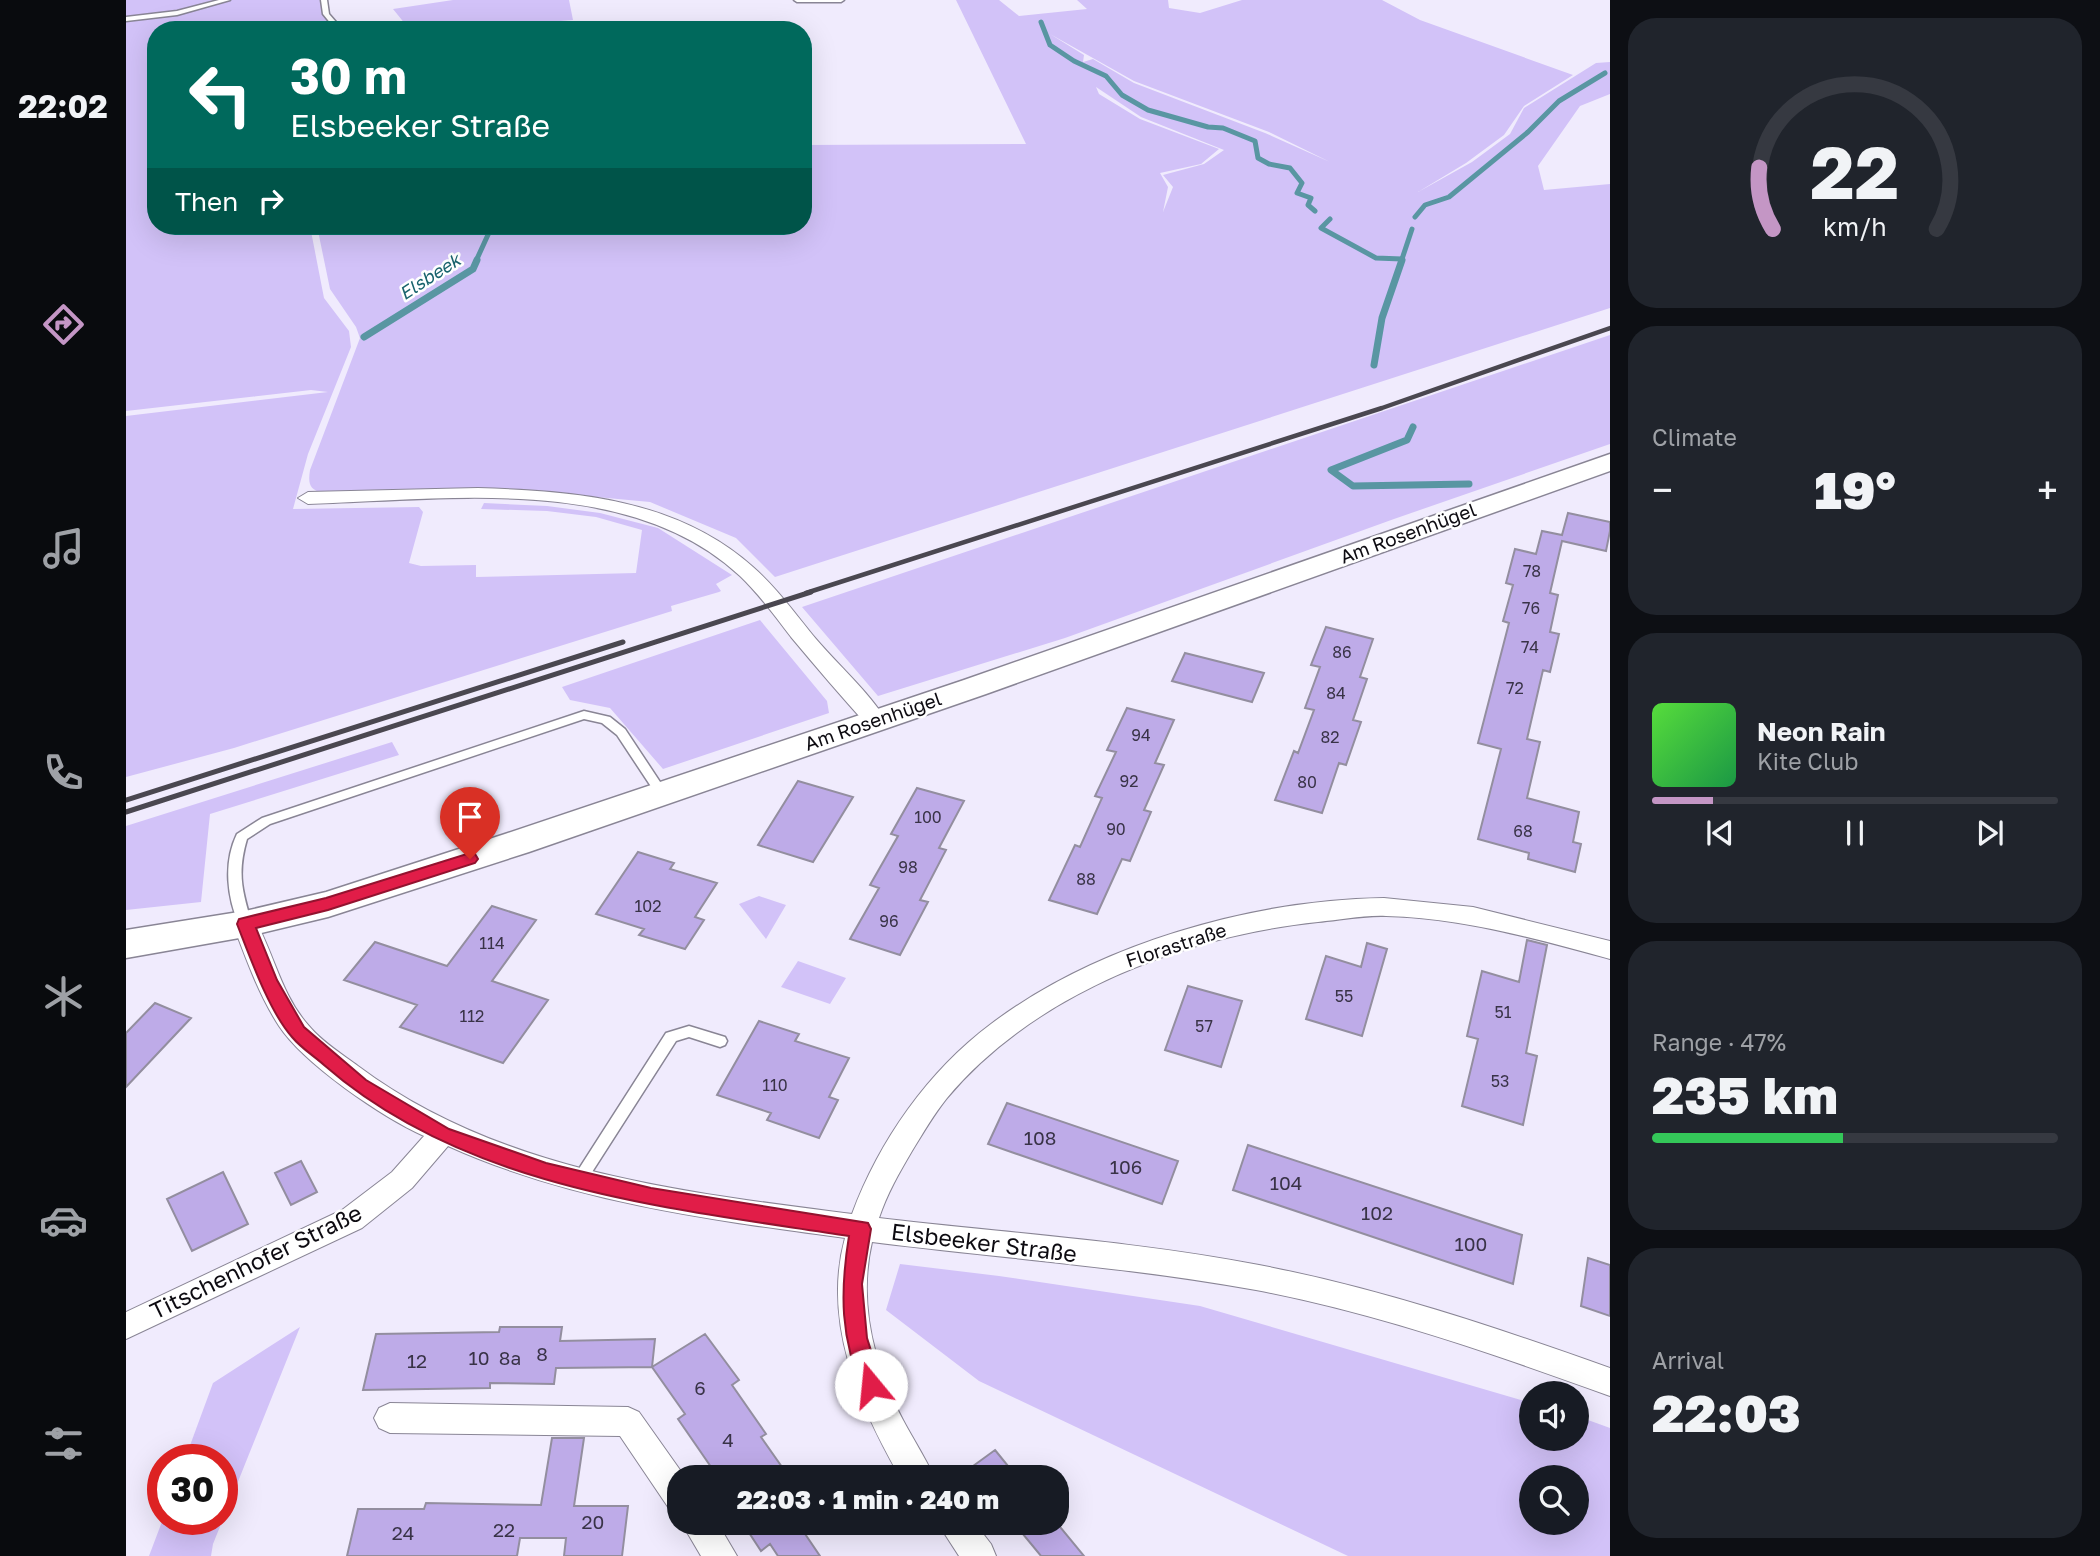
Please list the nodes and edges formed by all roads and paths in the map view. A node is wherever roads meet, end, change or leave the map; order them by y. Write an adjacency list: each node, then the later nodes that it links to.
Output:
1 (227, 0): 5 (lane)
2 (324, 0): 6 (lane)
3 (797, 0): 4 (lane)
4 (841, 0)
5 (126, 19)
6 (332, 21)
7 (1610, 462): 9 (street, Am Rosenhügel)
8 (308, 498): 9 (street)
9 (874, 720): 10 (street, Am Rosenhügel)
10 (662, 794): 11 (street, Am Rosenhügel); 11 (lane)
11 (246, 924): 12 (street, Am Rosenhügel); 15 (street, Elsbeeker Straße)
12 (126, 944)
13 (1610, 950): 17 (street, Florastraße)
14 (720, 1041): 16 (lane)
15 (442, 1134): 16 (street, Elsbeeker Straße); 18 (street, Titschenhofer Straße)
16 (580, 1179): 17 (street, Elsbeeker Straße)
17 (860, 1229): 19 (street, Elsbeeker Straße); 21 (street)
18 (126, 1326)
19 (1610, 1381)
20 (390, 1418): 22 (street)
21 (911, 1465)
22 (667, 1479)
23 (706, 1535): 25 (street)
24 (963, 1535): 26 (street)
25 (720, 1556)
26 (979, 1556)

